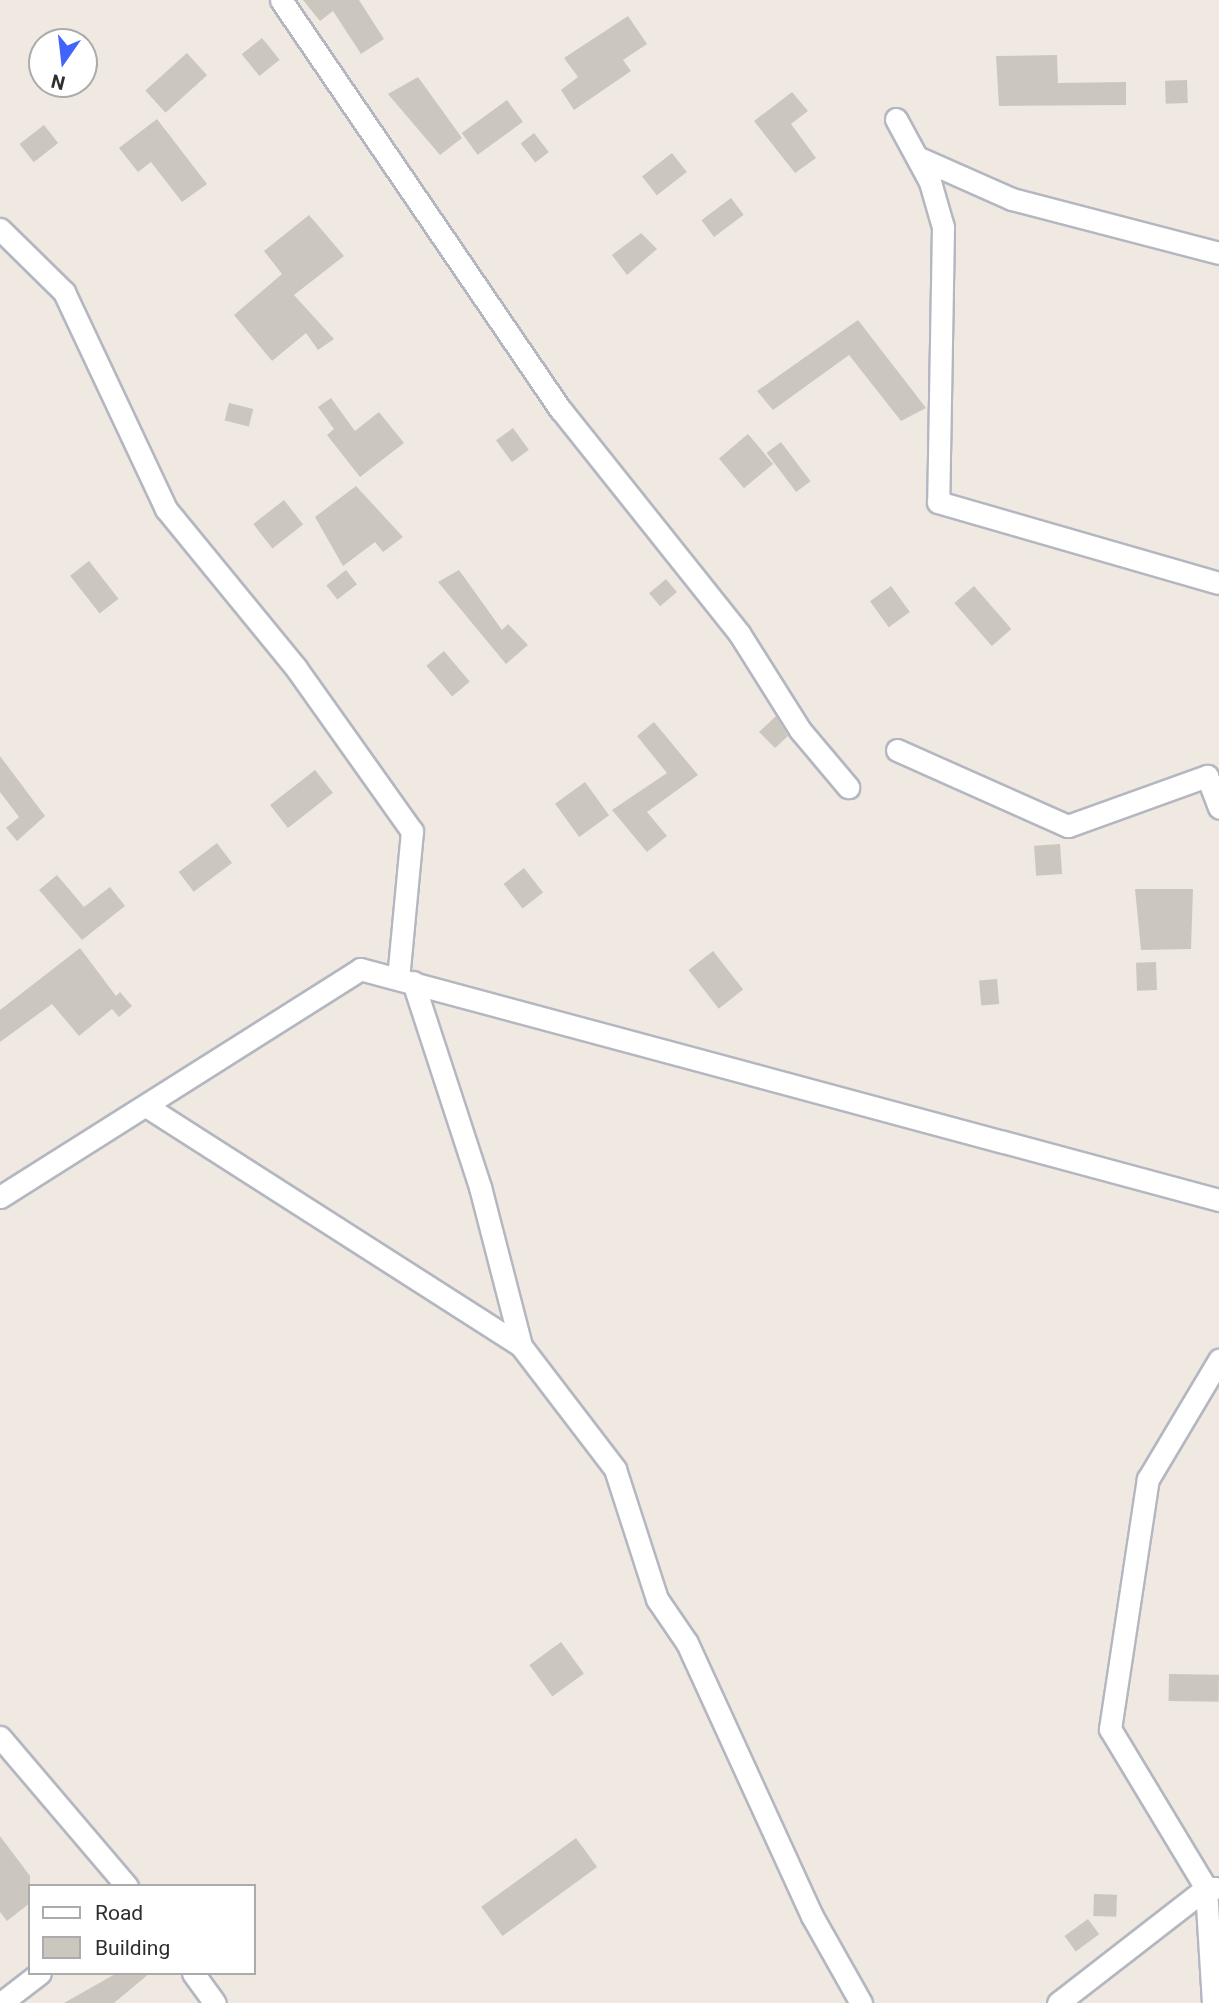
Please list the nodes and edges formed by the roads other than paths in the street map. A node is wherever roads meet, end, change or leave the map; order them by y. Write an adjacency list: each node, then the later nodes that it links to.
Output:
1 (281, 0): 8 (street)
2 (896, 119): 3 (street)
3 (917, 157): 5 (street); 6 (street)
4 (0, 229): 10 (street)
5 (1219, 253)
6 (1219, 583)
7 (897, 750): 9 (street)
8 (848, 788)
9 (1219, 807)
10 (405, 980): 11 (street); 13 (street); 14 (street)
11 (146, 1106): 12 (street); 14 (street)
12 (0, 1197)
13 (1219, 1200)
14 (521, 1346): 23 (street)
15 (1219, 1360): 18 (street)
16 (0, 1737): 17 (street)
17 (125, 1884)
18 (1213, 1888): 24 (street); 25 (street)
19 (37, 1975): 21 (street)
20 (194, 1975): 22 (street)
21 (1, 2003)
22 (215, 2003)
23 (861, 2003)
24 (1058, 2003)
25 (1213, 2003)

